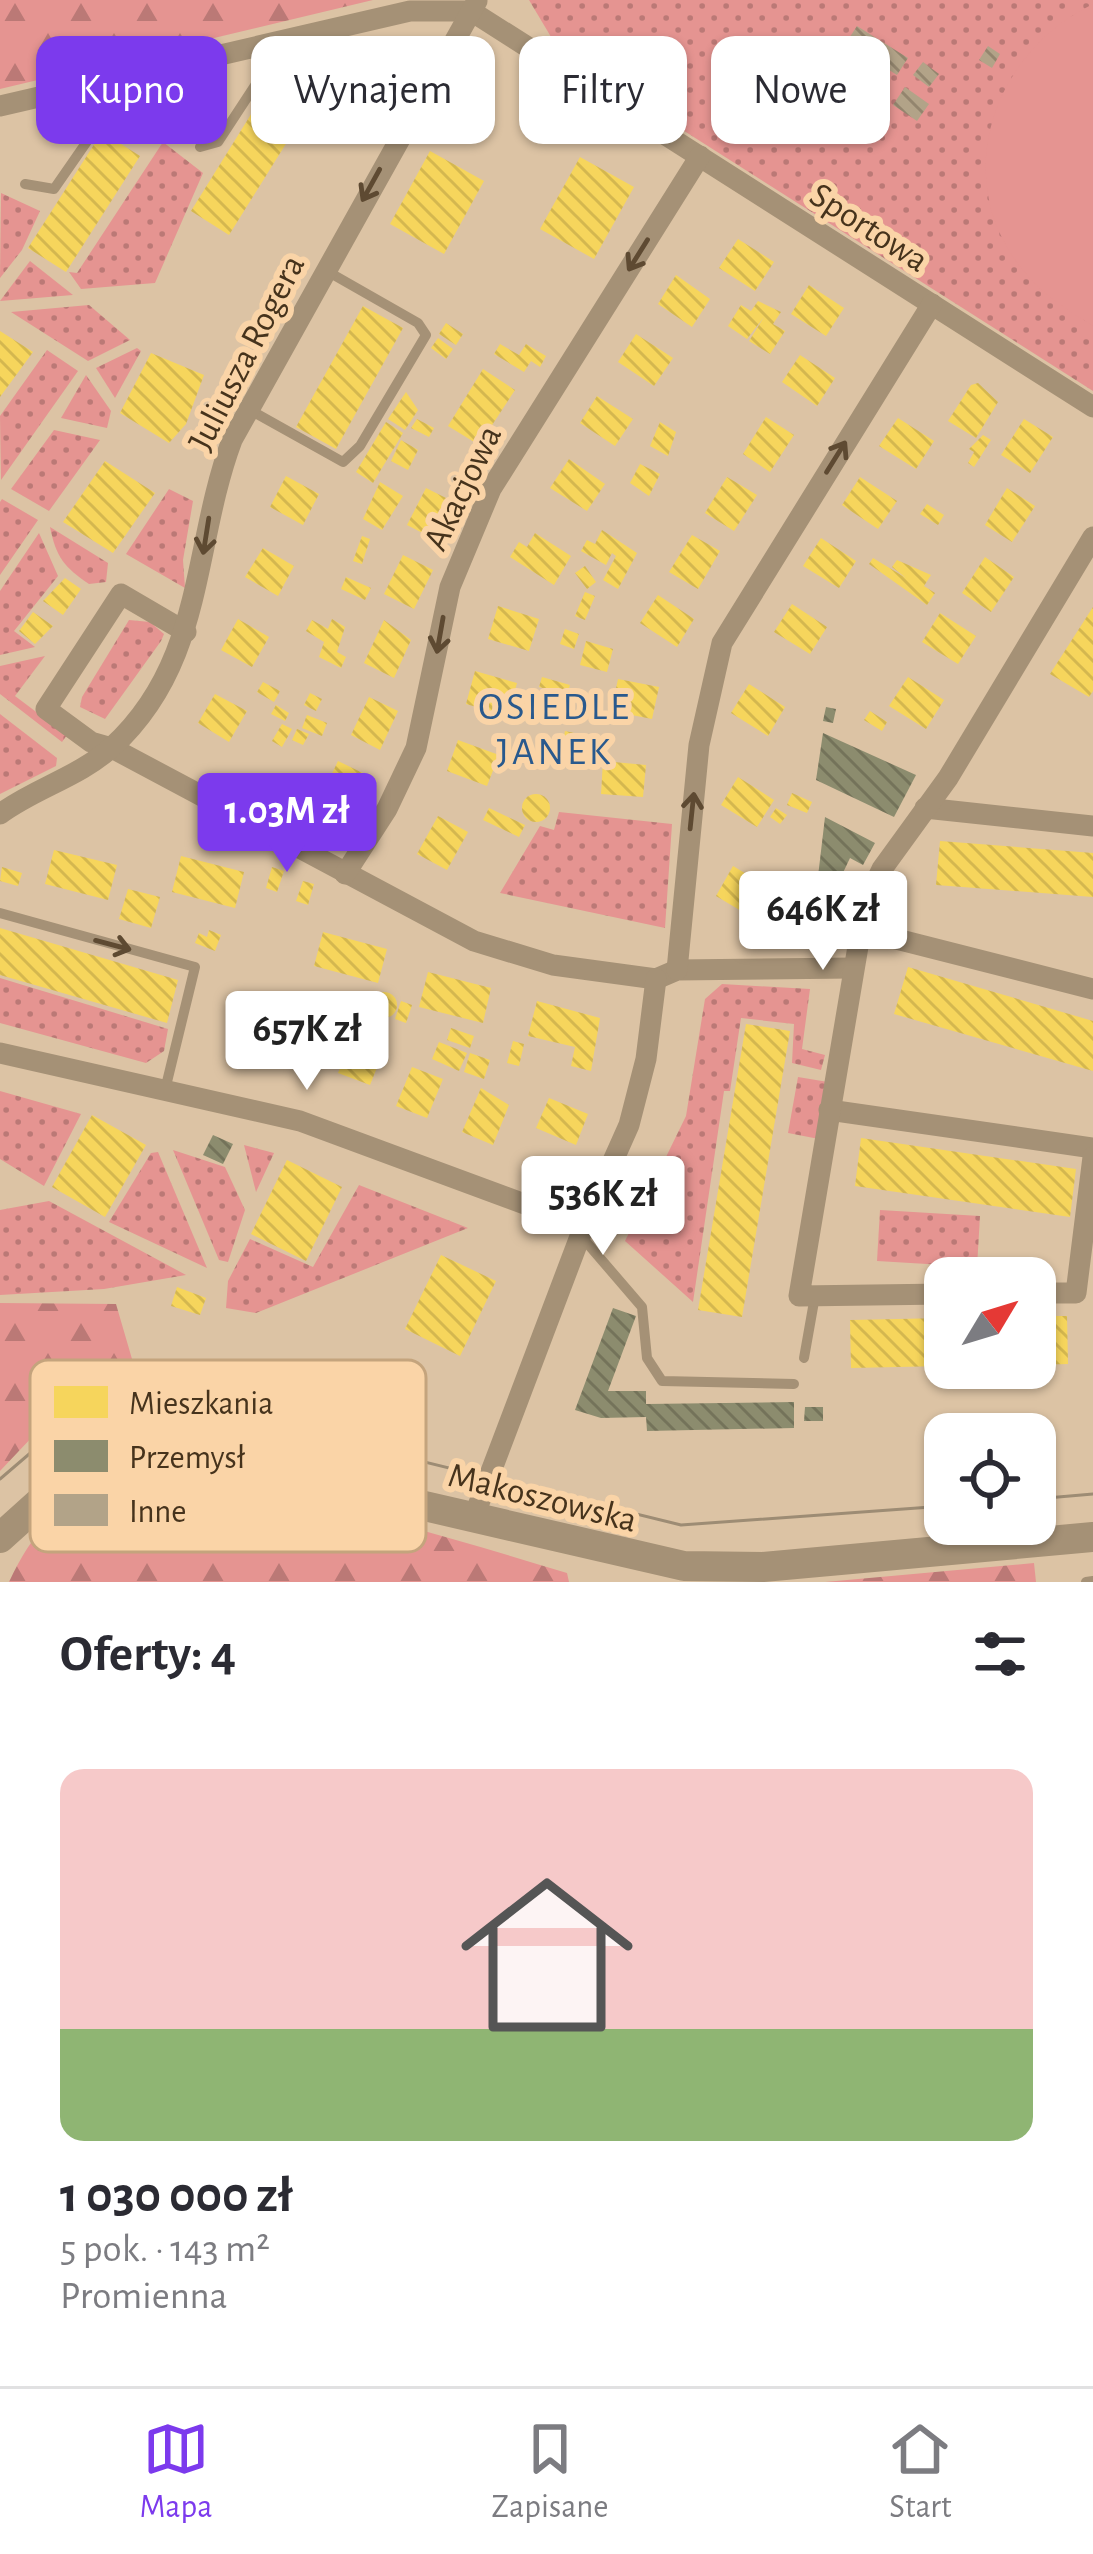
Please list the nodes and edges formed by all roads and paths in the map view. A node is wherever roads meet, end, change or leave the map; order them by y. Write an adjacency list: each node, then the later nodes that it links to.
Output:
1 (474, 5): 2 (street); 8 (street, Sportowa); 10 (street, Juliusza Rogera, one-way to 10)
2 (300, 36)
3 (251, 92): 7 (lane)
4 (36, 97): 5 (street)
5 (0, 106)
6 (86, 144): 9 (lane)
7 (200, 147)
8 (700, 156): 11 (street, Sportowa); 20 (street, Akacjowa, one-way to 20)
9 (25, 184)
10 (324, 270): 13 (street, Juliusza Rogera); 13 (lane)
11 (932, 304): 12 (street, Sportowa); 24 (street, one-way to 11)
12 (1093, 407)
13 (247, 408): 15 (street, Juliusza Rogera, one-way to 15)
14 (1093, 537): 17 (street)
15 (186, 632): 16 (street, Juliusza Rogera); 16 (street)
16 (112, 748): 18 (street, Juliusza Rogera); 20 (street)
17 (925, 808): 19 (street); 22 (street)
18 (0, 814)
19 (1093, 826)
20 (345, 874): 24 (street)
21 (0, 914): 27 (lane, one-way to 27)
22 (861, 930): 23 (street); 25 (street)
23 (853, 968): 24 (street); 28 (street)
24 (666, 974): 31 (street)
25 (1093, 989)
26 (0, 1053): 27 (street)
27 (165, 1090): 31 (street)
28 (829, 1110): 29 (street); 34 (street)
29 (1093, 1148)
30 (1093, 1157): 32 (street)
31 (582, 1231): 36 (lane); 39 (street)
32 (1056, 1293)
33 (924, 1294): 34 (street)
34 (815, 1296): 35 (lane)
35 (804, 1358)
36 (794, 1384)
37 (426, 1509): 39 (main road, Makoszowska)
38 (30, 1511): 41 (main road, Makoszowska)
39 (473, 1520): 40 (main road, Makoszowska)
40 (1093, 1537)
41 (0, 1538)

